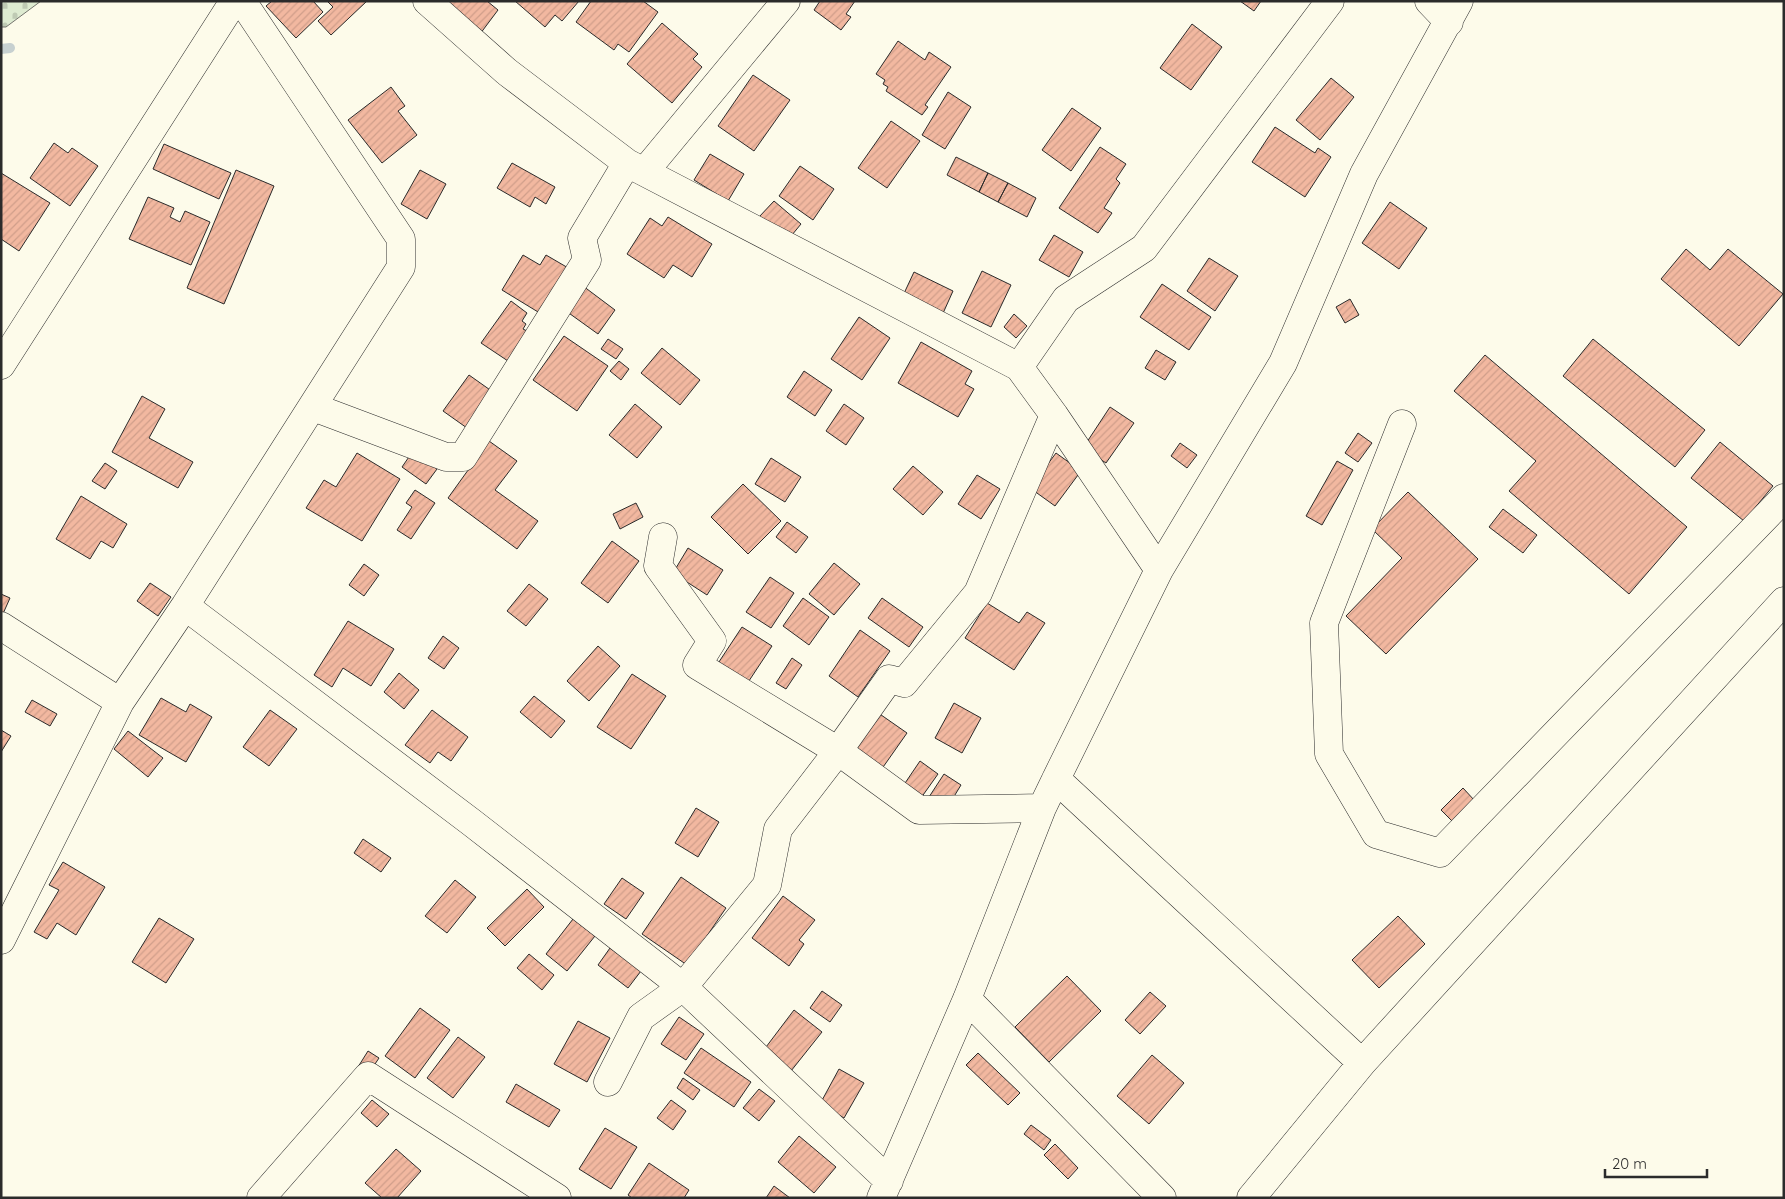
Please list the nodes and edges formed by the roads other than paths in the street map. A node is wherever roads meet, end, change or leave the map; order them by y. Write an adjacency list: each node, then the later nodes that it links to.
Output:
1 (234, 1): 9 (street)
2 (242, 1): 11 (street)
3 (427, 1): 8 (street)
4 (786, 1): 8 (street)
5 (1330, 1): 10 (street)
6 (1429, 1): 7 (street)
7 (1454, 12): 16 (street)
8 (636, 167): 10 (street); 11 (street)
9 (1, 365)
10 (1018, 367): 12 (street)
11 (313, 408): 18 (street)
12 (1054, 414): 16 (street); 21 (street)
13 (1402, 424): 14 (street)
14 (1784, 498)
15 (663, 537): 21 (street)
16 (1159, 570): 22 (street)
17 (1784, 600): 27 (street)
18 (185, 606): 20 (street); 25 (street)
19 (1, 626): 20 (street)
20 (120, 702): 24 (street)
21 (838, 751): 23 (street); 25 (street)
22 (1056, 779): 23 (street); 27 (street)
23 (1042, 808): 26 (street)
24 (1, 940)
25 (683, 987): 28 (street); 29 (street)
26 (967, 999): 29 (street); 32 (street)
27 (1362, 1063): 33 (street)
28 (608, 1082)
29 (885, 1189)
30 (261, 1198): 31 (street)
31 (557, 1198)
32 (1162, 1198)
33 (1251, 1198)

